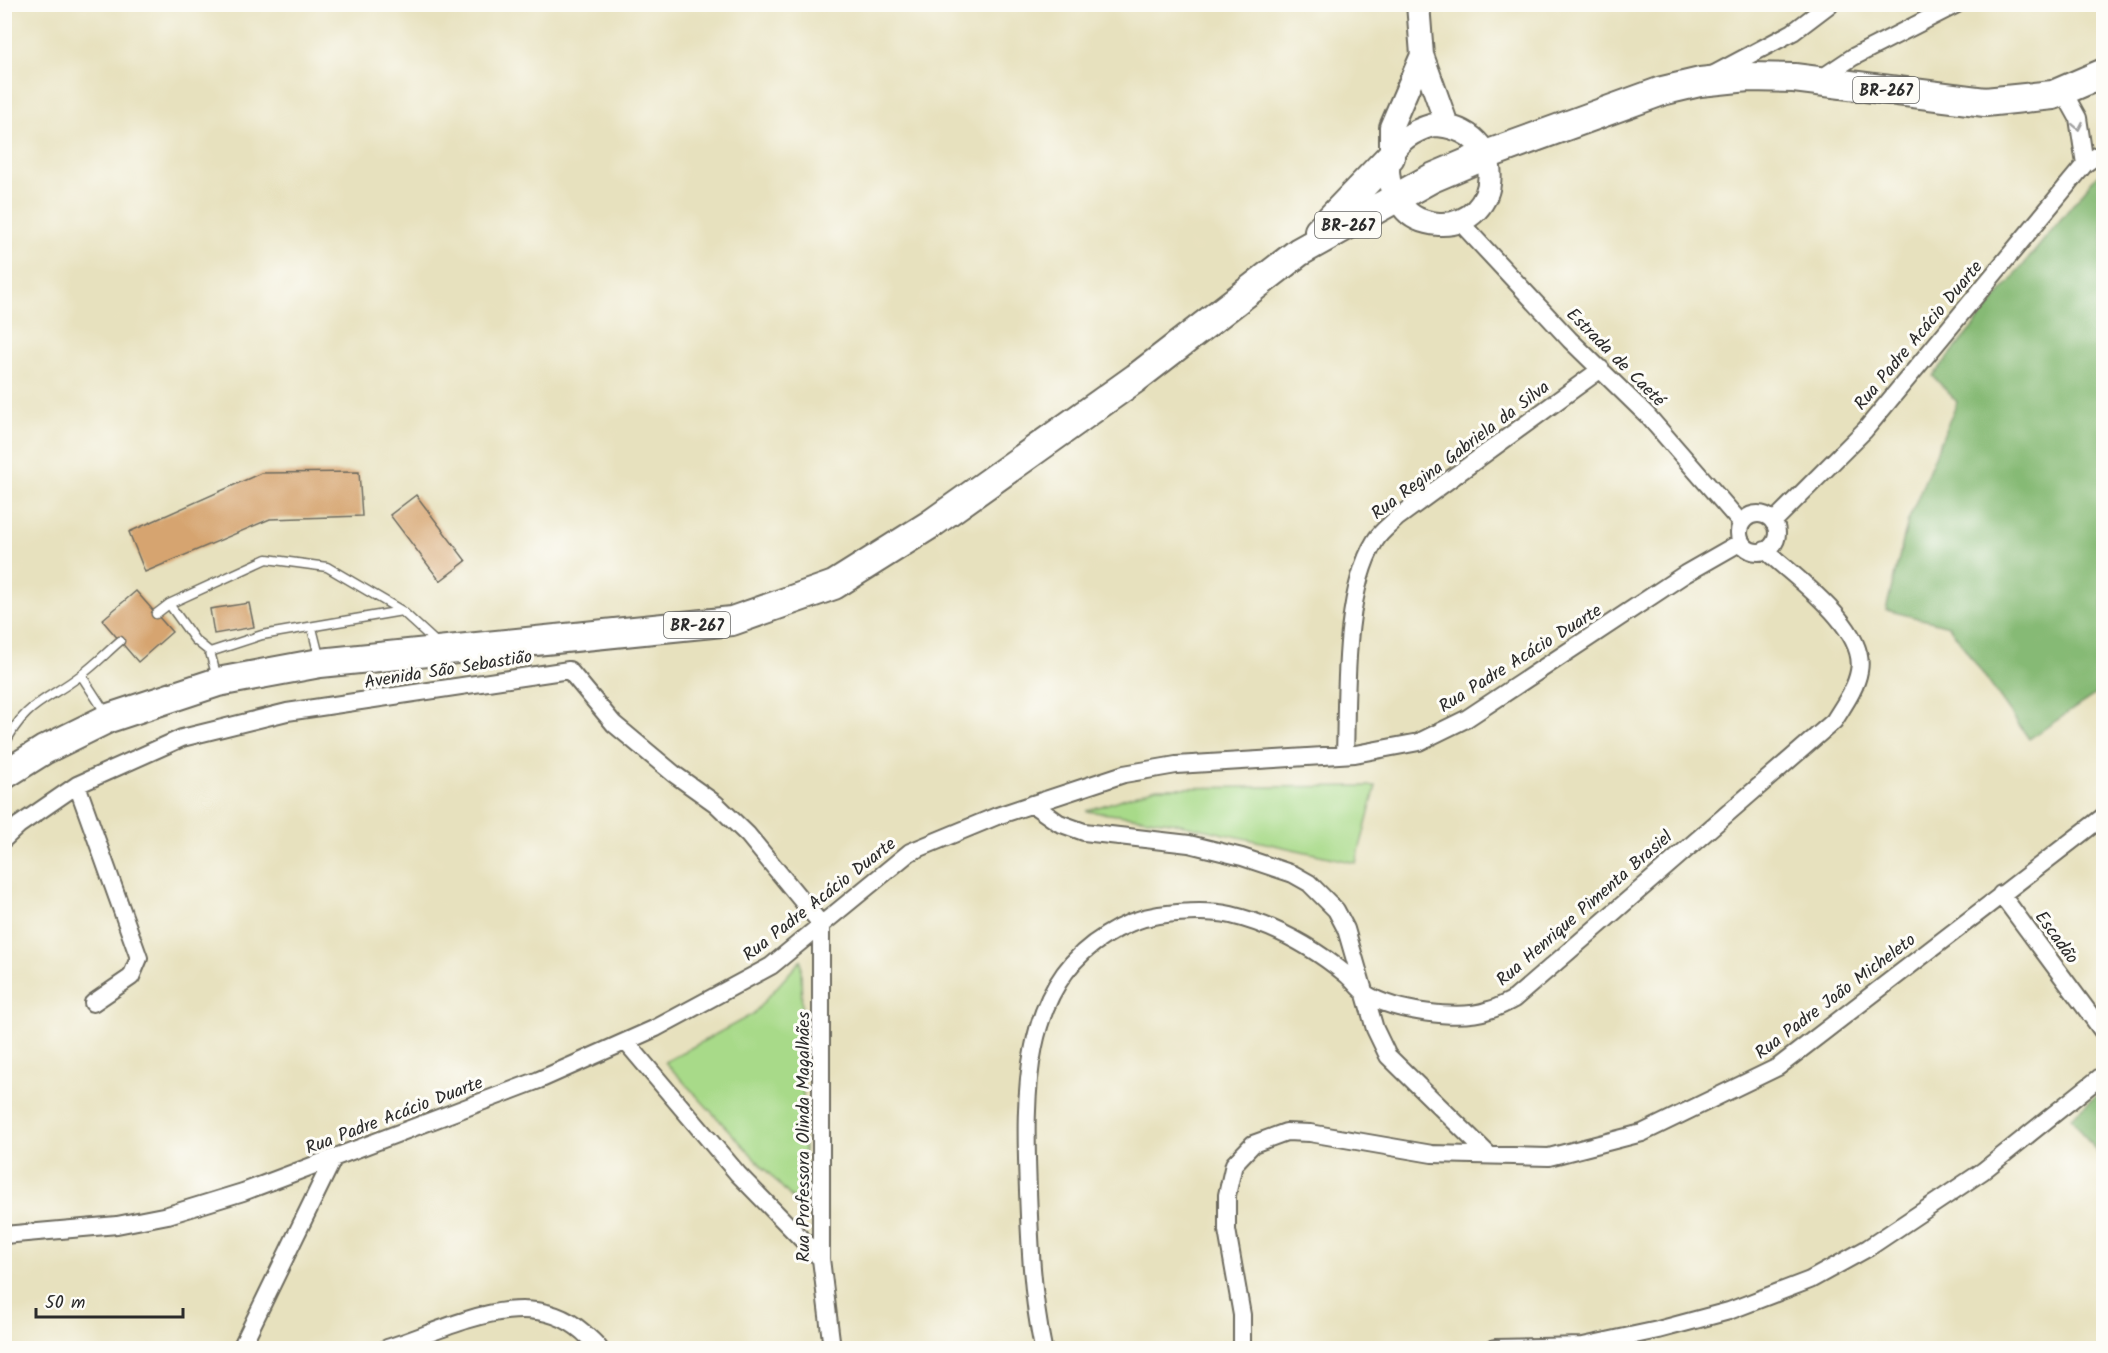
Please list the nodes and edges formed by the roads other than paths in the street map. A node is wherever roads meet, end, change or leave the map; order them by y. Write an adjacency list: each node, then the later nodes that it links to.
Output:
1 (1418, 4): 4 (street)
2 (1830, 4): 7 (street)
3 (1958, 4): 6 (street)
4 (1422, 55): 10 (street); 12 (street)
5 (2103, 73): 9 (highway)
6 (1817, 81): 7 (highway, BR-267); 9 (highway, BR-267)
7 (1700, 82): 13 (highway, BR-267)
8 (2103, 84): 9 (highway, BR-267)
9 (2067, 90): 14 (street, one-way to 14)
10 (1447, 125): 12 (street); 13 (street)
11 (2103, 151): 14 (street, Rua Padre Acácio Duarte)
12 (1390, 154): 15 (street); 17 (highway)
13 (1486, 155): 15 (highway, BR-267); 16 (street)
14 (2085, 164): 19 (street, Rua Padre Acácio Duarte)
15 (1396, 197): 16 (street); 17 (highway, BR-267)
16 (1459, 221): 18 (street, Estrada de Caeté)
17 (1299, 252): 27 (highway, BR-267)
18 (1600, 369): 20 (street, Estrada de Caeté); 37 (street, Rua Regina Gabriela da Silva)
19 (1773, 522): 20 (street); 22 (street)
20 (1741, 524): 21 (street)
21 (1741, 542): 22 (street); 37 (street, Rua Padre Acácio Duarte)
22 (1765, 550): 45 (street, Rua Henrique Pimenta Brasiel)
23 (169, 604): 24 (lane); 25 (lane); 30 (lane)
24 (402, 611): 26 (lane); 29 (lane)
25 (156, 614)
26 (312, 627): 30 (lane); 31 (lane)
27 (560, 640): 29 (highway, BR-267); 32 (street)
28 (120, 641): 33 (lane)
29 (444, 649): 31 (highway, BR-267)
30 (210, 652): 34 (lane)
31 (320, 663): 34 (highway, BR-267)
32 (568, 670): 39 (street, Avenida São Sebastião); 44 (street)
33 (81, 675): 35 (lane); 36 (lane)
34 (218, 682): 35 (highway, BR-267)
35 (109, 718): 38 (highway, BR-267)
36 (4, 746)
37 (1344, 755): 40 (street, Rua Padre Acácio Duarte)
38 (4, 775)
39 (77, 785): 42 (street, Avenida São Sebastião); 46 (street)
40 (1032, 804): 44 (street, Rua Padre Acácio Duarte); 45 (street)
41 (2103, 816): 43 (street, Rua Padre João Micheleto)
42 (4, 839)
43 (2001, 894): 47 (street, Escadão); 50 (street, Rua Padre João Micheleto)
44 (821, 924): 48 (street, Rua Padre Acácio Duarte); 53 (street, Rua Professora Olinda Magalhães)
45 (1366, 994): 50 (street); 58 (street, Rua Henrique Pimenta Brasiel)
46 (93, 1003)
47 (2103, 1033)
48 (626, 1042): 51 (street, Rua Padre Acácio Duarte); 53 (street)
49 (2103, 1074): 60 (street)
50 (1489, 1155): 59 (street, Rua Padre João Micheleto)
51 (333, 1159): 52 (street, Rua Padre Acácio Duarte); 54 (street)
52 (4, 1235)
53 (821, 1259): 57 (street, Rua Professora Olinda Magalhães)
54 (241, 1348)
55 (387, 1348): 56 (street)
56 (599, 1348)
57 (832, 1348)
58 (1043, 1348)
59 (1242, 1348)
60 (1495, 1348)

